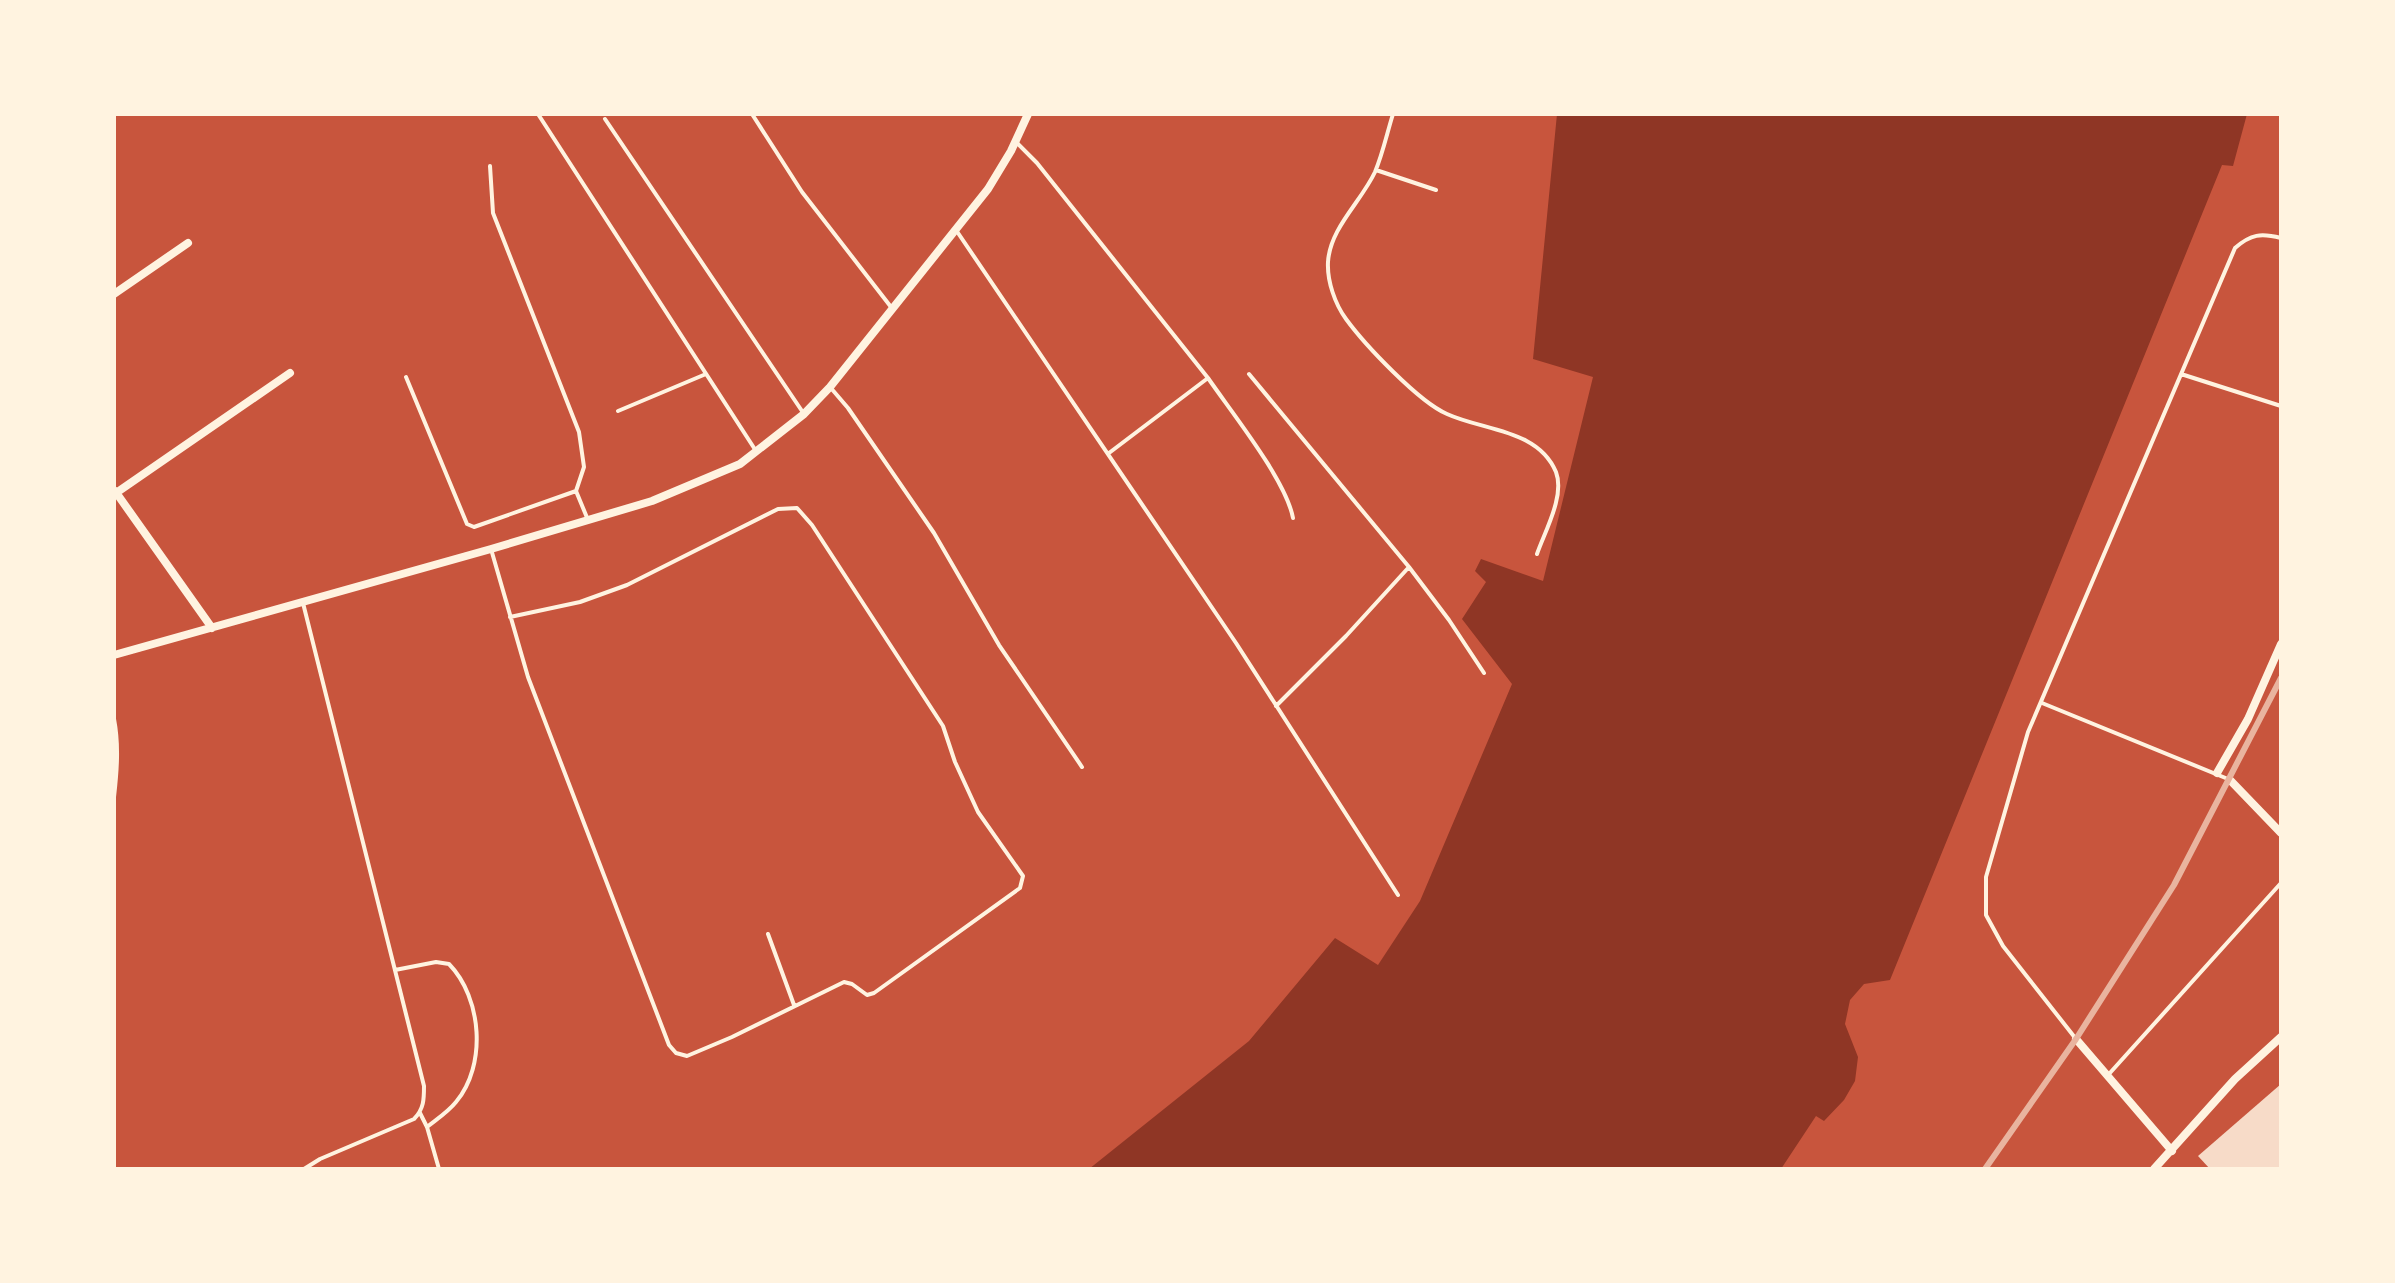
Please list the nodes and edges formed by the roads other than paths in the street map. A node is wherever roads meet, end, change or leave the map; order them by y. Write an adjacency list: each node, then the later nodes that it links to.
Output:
1 (538, 114): 16 (lane)
2 (752, 114): 14 (lane)
3 (1028, 114): 6 (street)
4 (1393, 114): 8 (lane)
5 (605, 119): 24 (lane)
6 (1016, 142): 10 (street); 20 (lane)
7 (490, 166): 27 (lane)
8 (1376, 170): 9 (lane); 32 (lane)
9 (1436, 190)
10 (956, 230): 14 (street); 26 (lane)
11 (2281, 238): 18 (lane)
12 (188, 243): 13 (street)
13 (114, 294)
14 (893, 309): 21 (street)
15 (290, 373): 28 (street)
16 (706, 374): 23 (lane); 25 (lane)
17 (1249, 374): 33 (lane)
18 (2181, 374): 22 (lane); 40 (lane)
19 (406, 377): 27 (lane)
20 (1208, 378): 26 (lane); 29 (lane)
21 (830, 387): 24 (street); 43 (lane)
22 (2281, 406)
23 (618, 411)
24 (804, 414): 25 (street)
25 (757, 453): 30 (street)
26 (1109, 453): 41 (lane)
27 (576, 491): 30 (lane)
28 (115, 492): 36 (street)
29 (1293, 518)
30 (588, 520): 31 (street)
31 (491, 549): 34 (street); 35 (lane)
32 (1537, 554)
33 (1409, 567): 39 (lane); 41 (lane)
34 (303, 603): 36 (street); 51 (lane)
35 (510, 617): 52 (lane); 52 (lane)
36 (212, 628): 38 (street)
37 (2281, 644): 44 (street)
38 (114, 655)
39 (1484, 673)
40 (2042, 703): 44 (lane); 54 (lane)
41 (1276, 706): 49 (lane)
42 (114, 719): 46 (lane)
43 (1082, 767)
44 (2217, 773): 45 (lane)
45 (2230, 780): 47 (street)
46 (114, 797)
47 (2281, 833)
48 (2281, 883): 55 (lane)
49 (1398, 895)
50 (768, 934): 52 (lane)
51 (395, 970): 56 (lane); 57 (lane)
52 (794, 1005)
53 (2281, 1037): 58 (street)
54 (2076, 1039): 55 (street)
55 (2108, 1076): 58 (street)
56 (420, 1113): 57 (lane); 59 (lane)
57 (427, 1127): 60 (lane)
58 (2172, 1151): 61 (street)
59 (304, 1169)
60 (439, 1169)
61 (2154, 1169)

